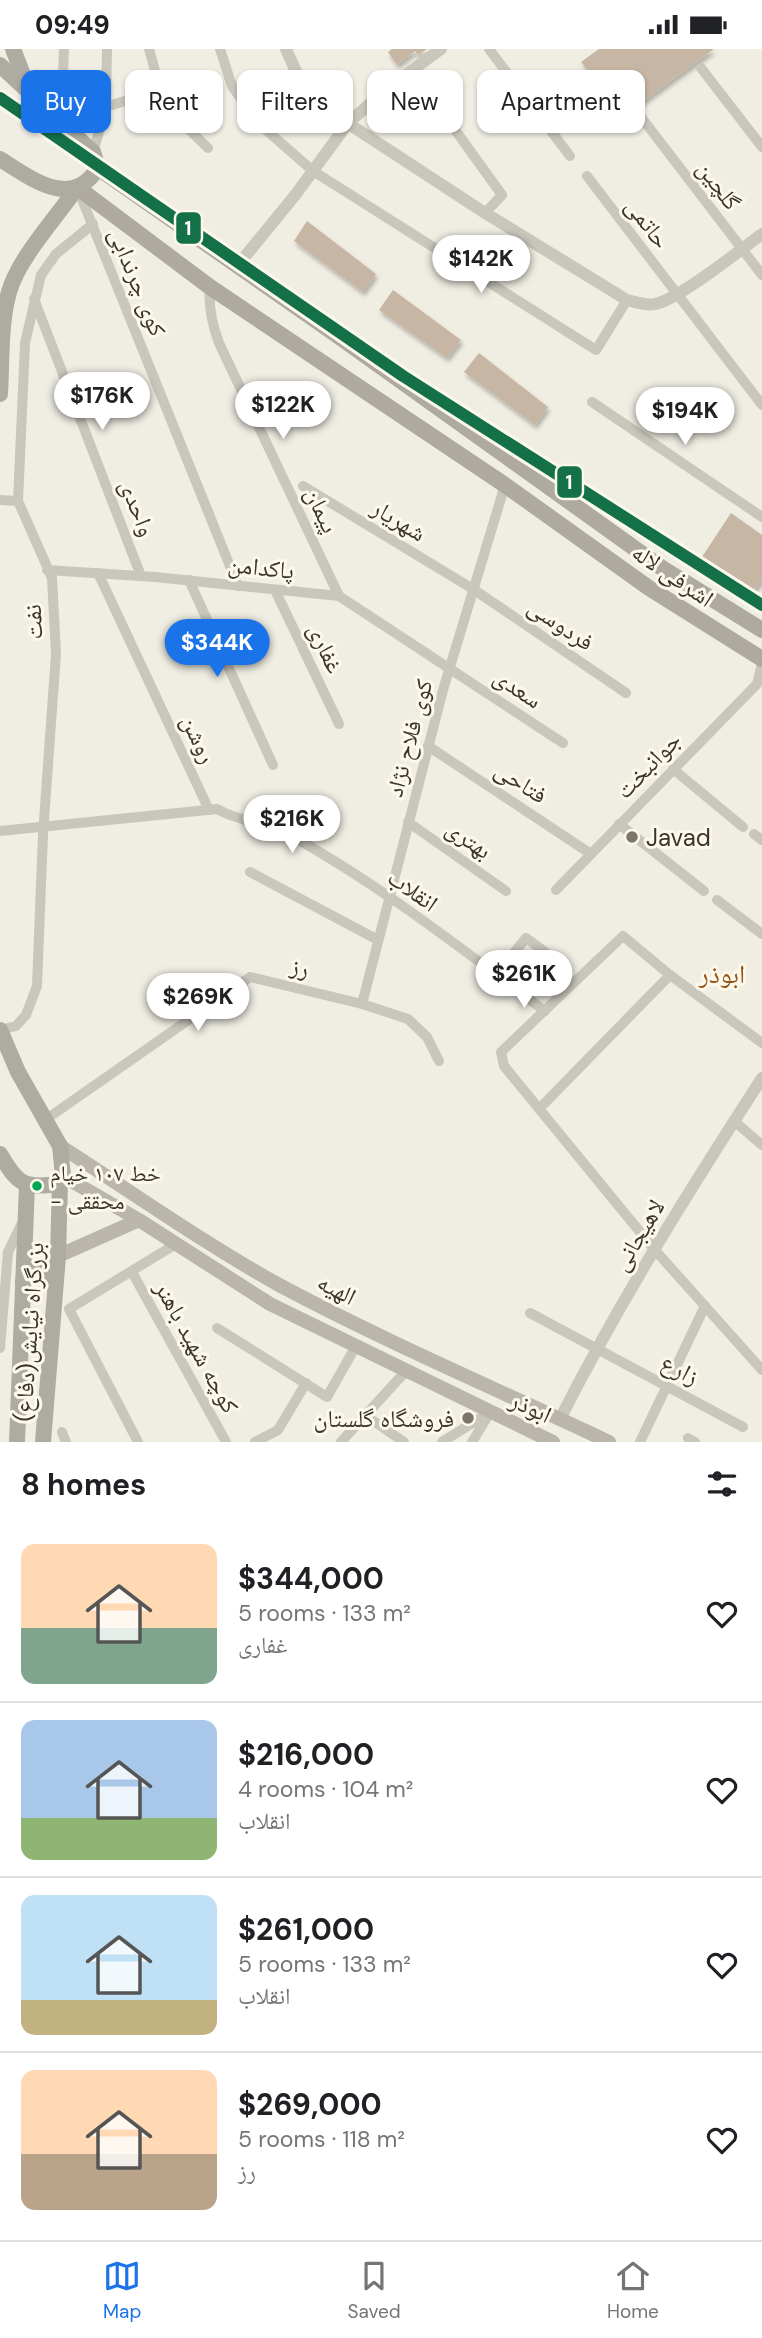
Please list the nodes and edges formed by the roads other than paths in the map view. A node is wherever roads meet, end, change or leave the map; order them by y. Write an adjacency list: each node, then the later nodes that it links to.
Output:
1 (13, 49): 12 (highway)
2 (64, 49): 13 (street)
3 (107, 49): 14 (street)
4 (160, 49): 9 (street)
5 (220, 49): 33 (street)
6 (286, 49): 16 (street)
7 (442, 49): 17 (street)
8 (489, 49): 30 (street)
9 (150, 53): 15 (street)
10 (0, 65): 18 (highway)
11 (701, 68): 28 (street)
12 (22, 70)
13 (63, 70)
14 (107, 70)
15 (158, 70)
16 (295, 70)
17 (412, 70)
18 (21, 84)
19 (367, 107): 20 (street)
20 (353, 119)
21 (645, 122): 39 (street, گلچین)
22 (353, 126): 36 (street)
23 (71, 133): 32 (highway)
24 (101, 133): 32 (street)
25 (192, 133): 29 (street)
26 (341, 133): 33 (street)
27 (457, 133): 36 (street)
28 (762, 147)
29 (208, 148)
30 (570, 156)
31 (0, 159): 35 (highway)
32 (95, 160): 35 (highway); 40 (main road, اشرفی لاله)
33 (313, 170): 40 (street); 45 (street)
34 (587, 176): 43 (street, حاتمی)
35 (77, 189): 37 (street, کوی چرندابی); 42 (main road, اشرفی لاله); 46 (highway)
36 (485, 213): 45 (street)
37 (93, 224): 44 (street, نفت); 58 (street, کوی چرندابی)
38 (762, 234): 39 (street)
39 (741, 249): 41 (street); 43 (street)
40 (237, 265): 62 (main road, اشرفی لاله)
41 (762, 275)
42 (210, 287): 49 (main road, اشرفی لاله); 61 (street, پیمان)
43 (676, 295): 45 (street); 48 (street, حاتمی)
44 (34, 299): 52 (street, نفت); 56 (street, واحدی)
45 (627, 300)
46 (0, 394)
47 (592, 402): 53 (street)
48 (762, 405)
49 (505, 485): 59 (street, کوی فلاح نژاد); 63 (main road, اشرفی لاله)
50 (303, 487): 59 (street, شهریار)
51 (0, 500): 52 (street)
52 (18, 501): 54 (street, نفت)
53 (762, 517)
54 (47, 570): 55 (street, پاکدامن); 75 (street, نفت)
55 (97, 573): 56 (street, پاکدامن); 72 (street, روشن)
56 (141, 576): 57 (street, پاکدامن)
57 (189, 580): 58 (street, پاکدامن); 70 (street)
58 (238, 586): 60 (street, پاکدامن)
59 (473, 589): 65 (street, کوی فلاح نژاد); 66 (street, فردوسی)
60 (275, 590): 61 (street, پاکدامن); 67 (street, غفاری)
61 (339, 596): 65 (street, پاکدامن)
62 (761, 627): 63 (main road)
63 (746, 650): 64 (main road, اشرفی لاله)
64 (762, 662): 71 (street, جوانبخت)
65 (450, 667): 68 (street, سعدی); 69 (street, کوی فلاح نژاد)
66 (626, 693)
67 (339, 724)
68 (563, 743)
69 (428, 746): 73 (street, کوی فلاح نژاد); 78 (street, فتاحی)
70 (273, 765)
71 (673, 769): 74 (street, جوانبخت); 76 (street)
72 (209, 810): 75 (street, انقلاب); 83 (street, انقلاب)
73 (408, 822): 81 (street, بهتری); 83 (street, کوی فلاح نژاد)
74 (619, 824): 78 (street, جوانبخت); 82 (street)
75 (44, 826): 77 (street, انقلاب); 92 (street, نفت)
76 (743, 827)
77 (0, 831)
78 (591, 854): 80 (street, جوانبخت)
79 (250, 872): 86 (street)
80 (556, 890)
81 (506, 891)
82 (704, 891)
83 (388, 897): 86 (street, کوی فلاح نژاد); 88 (street, انقلاب)
84 (716, 899): 85 (street)
85 (762, 934)
86 (378, 940): 90 (street, کوی فلاح نژاد)
87 (548, 954): 88 (street)
88 (496, 975): 91 (street, انقلاب)
89 (670, 975): 91 (street); 93 (street); 96 (street)
90 (362, 1003): 94 (street, رز); 97 (street, رز)
91 (545, 1011): 96 (street)
92 (0, 1030): 97 (highway)
93 (762, 1043)
94 (439, 1061)
95 (762, 1078): 98 (street, لاهیجانی)
96 (539, 1109): 107 (street)
97 (45, 1120): 100 (highway)
98 (734, 1121): 99 (street); 107 (street, لاهیجانی)
99 (762, 1145)
100 (60, 1146): 102 (highway, بزرگراه نیایش(دفاع)); 124 (main road, الهیه)
101 (0, 1154): 103 (highway)
102 (62, 1179): 103 (highway); 105 (main road, الهیه); 108 (highway, بزرگراه نیایش(دفاع))
103 (27, 1185): 104 (highway, بزرگراه نیایش(دفاع))
104 (26, 1214): 110 (highway, بزرگراه نیایش(دفاع)); 116 (street)
105 (139, 1220): 106 (main road, الهیه); 108 (main road)
106 (176, 1244): 109 (street); 115 (main road, الهیه)
107 (654, 1249): 112 (street); 117 (street, لاهیجانی)
108 (58, 1257): 111 (highway, بزرگراه نیایش(دفاع))
109 (132, 1272): 128 (street); 129 (street, کوچه شهید باهنر)
110 (23, 1282): 111 (main road); 126 (highway, بزرگراه نیایش(دفاع))
111 (55, 1287): 127 (highway, بزرگراه نیایش(دفاع))
112 (705, 1306): 118 (street); 121 (street)
113 (530, 1313): 117 (street, زارع)
114 (217, 1328): 120 (street)
115 (356, 1346): 119 (main road, الهیه); 120 (street)
116 (0, 1347)
117 (597, 1348): 121 (street, زارع); 124 (street, لاهیجانی)
118 (762, 1370)
119 (405, 1371): 122 (main road, الهیه); 123 (street)
120 (306, 1383): 130 (street)
121 (668, 1386): 125 (street, زارع); 137 (street)
122 (490, 1412): 133 (street); 134 (street); 135 (main road, ابوذر)
123 (365, 1415): 131 (street); 132 (street)
124 (560, 1419): 136 (main road, الهیه)
125 (743, 1427)
126 (17, 1442)
127 (43, 1442)
128 (138, 1442)
129 (226, 1442)
130 (255, 1442)
131 (341, 1442)
132 (404, 1442)
133 (442, 1442)
134 (472, 1442)
135 (553, 1442)
136 (609, 1442)
137 (640, 1442)

